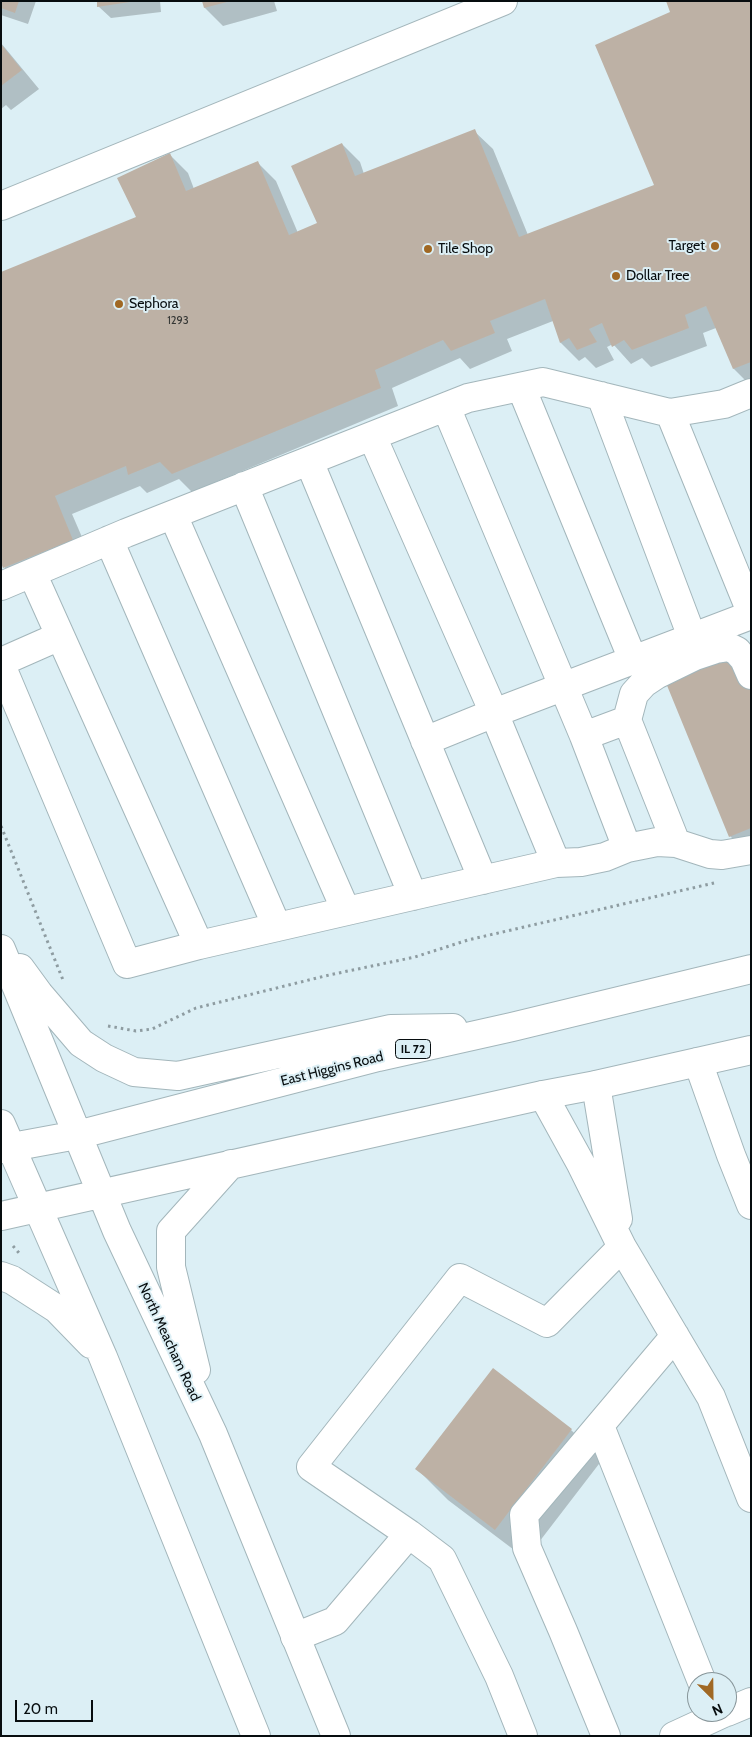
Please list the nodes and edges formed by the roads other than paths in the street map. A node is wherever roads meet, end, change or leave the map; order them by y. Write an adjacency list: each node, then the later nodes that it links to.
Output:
1 (503, 1): 2 (main road)
2 (1, 206)
3 (521, 387): 4 (main road); 6 (main road); 18 (main road)
4 (601, 396): 7 (main road); 17 (main road)
5 (748, 402): 7 (main road)
6 (446, 407): 8 (main road); 22 (main road)
7 (670, 413): 15 (main road)
8 (372, 436): 9 (main road); 23 (main road)
9 (309, 460): 10 (main road); 26 (main road)
10 (244, 486): 11 (main road); 32 (main road)
11 (173, 514): 12 (main road); 33 (main road)
12 (109, 540): 13 (main road); 34 (main road)
13 (32, 573): 14 (main road); 16 (main road)
14 (1, 586)
15 (751, 614): 17 (main road)
16 (60, 636): 19 (main road); 36 (main road)
17 (692, 637): 18 (main road)
18 (633, 660): 22 (main road)
19 (1, 662)
20 (1, 666): 36 (main road)
21 (751, 674): 24 (main road)
22 (563, 686): 23 (main road); 25 (main road)
23 (494, 713): 26 (main road); 30 (main road)
24 (627, 720): 25 (main road); 27 (main road)
25 (584, 736): 28 (main road)
26 (425, 741): 31 (main road)
27 (676, 843): 28 (main road); 29 (main road)
28 (627, 848): 30 (main road)
29 (751, 850)
30 (556, 863): 31 (main road)
31 (483, 880): 32 (main road)
32 (413, 896): 33 (main road)
33 (346, 911): 34 (main road)
34 (277, 927): 36 (main road)
35 (1, 943): 39 (main road)
36 (199, 945)
37 (1, 949): 44 (main road, North Meacham Road)
38 (751, 969): 39 (main road, East Higgins Road / IL 72)
39 (512, 1027): 44 (main road, East Higgins Road / IL 72)
40 (751, 1050): 41 (main road)
41 (698, 1062): 42 (main road); 48 (main road)
42 (596, 1085): 43 (main road); 51 (main road)
43 (543, 1095): 46 (main road); 51 (main road)
44 (77, 1135): 45 (main road, East Higgins Road / IL 72); 47 (main road, North Meacham Road)
45 (4, 1140): 49 (main road)
46 (231, 1164): 47 (main road); 56 (main road)
47 (101, 1193): 49 (main road); 56 (main road, North Meacham Road)
48 (751, 1205)
49 (37, 1208): 50 (main road); 54 (main road)
50 (1, 1216)
51 (622, 1247): 53 (main road); 58 (main road)
52 (1, 1276): 54 (main road)
53 (675, 1336): 55 (main road); 57 (main road)
54 (103, 1357): 64 (main road)
55 (600, 1426): 60 (main road); 67 (main road)
56 (213, 1434): 59 (main road, North Meacham Road)
57 (751, 1498)
58 (409, 1534): 59 (main road); 66 (main road)
59 (295, 1637): 65 (main road, North Meacham Road)
60 (698, 1672)
61 (751, 1702): 62 (main road)
62 (737, 1707)
63 (703, 1722): 68 (main road)
64 (256, 1736)
65 (336, 1736)
66 (523, 1736)
67 (606, 1736)
68 (674, 1736)

